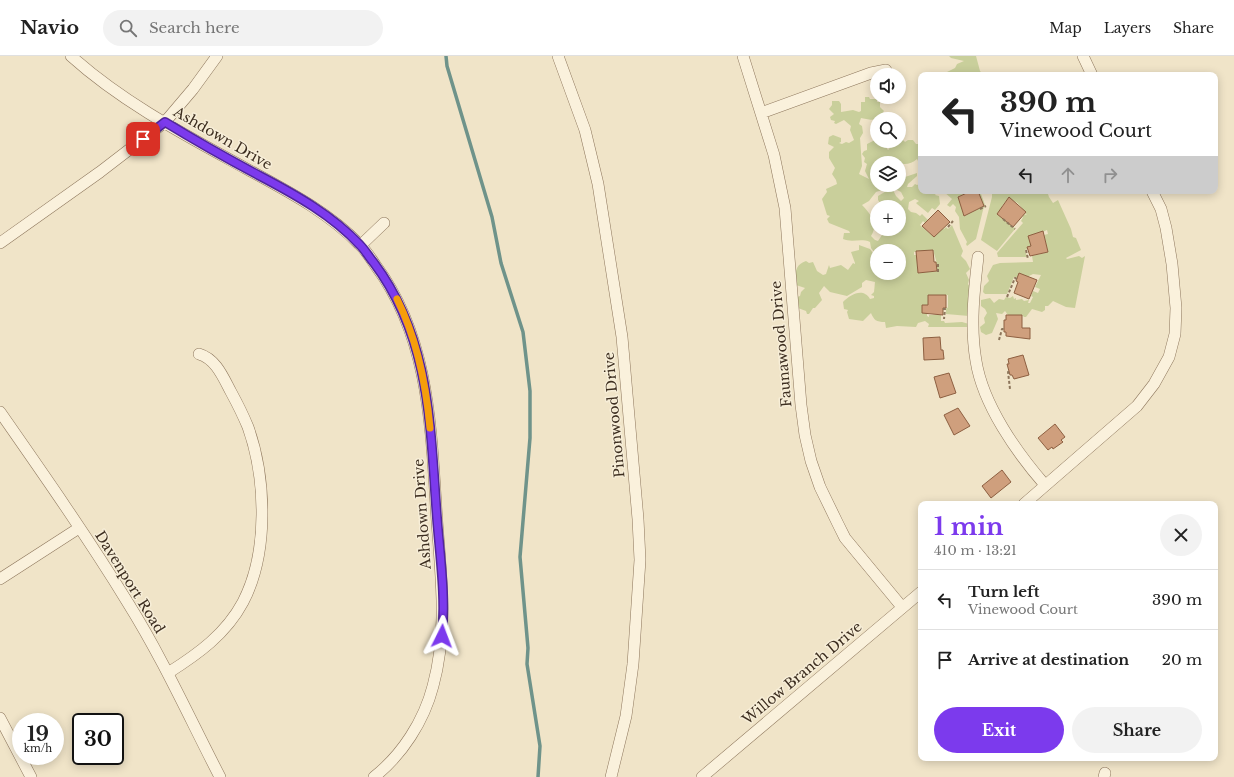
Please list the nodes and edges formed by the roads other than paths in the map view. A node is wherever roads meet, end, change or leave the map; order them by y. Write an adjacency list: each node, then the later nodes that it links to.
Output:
1 (71, 56): 9 (street, Ashdown Drive)
2 (217, 56): 9 (street)
3 (558, 56): 28 (street, Pinonwood Drive)
4 (743, 56): 8 (street, Faunawood Drive)
5 (1082, 56): 6 (street)
6 (1090, 72)
7 (870, 73): 8 (street)
8 (761, 113): 22 (street, Faunawood Drive)
9 (165, 122): 12 (street); 13 (street, Ashdown Drive)
10 (1153, 194): 17 (street)
11 (384, 223): 13 (street)
12 (0, 243)
13 (361, 245): 27 (street, Ashdown Drive)
14 (978, 257): 17 (street)
15 (199, 354): 23 (street)
16 (0, 412): 19 (street, Davenport Road)
17 (1045, 486): 18 (street)
18 (1028, 501)
19 (79, 528): 20 (street); 23 (street, Davenport Road)
20 (0, 578)
21 (918, 594): 22 (street, Willow Branch Drive)
22 (902, 607): 29 (street, Willow Branch Drive)
23 (168, 673): 26 (street, Davenport Road)
24 (0, 718): 25 (street)
25 (31, 777)
26 (220, 777)
27 (374, 777)
28 (611, 777)
29 (702, 777)

